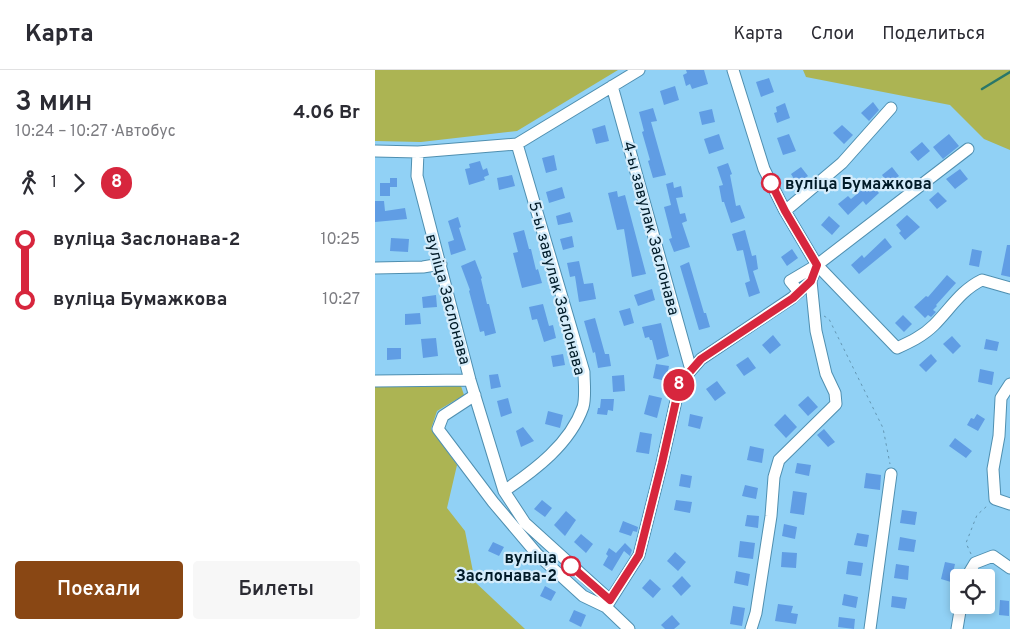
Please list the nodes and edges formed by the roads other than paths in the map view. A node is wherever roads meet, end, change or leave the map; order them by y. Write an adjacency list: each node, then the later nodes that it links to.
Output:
1 (639, 70): 3 (street)
2 (733, 70): 9 (street)
3 (613, 86): 5 (street); 16 (street, 4-ы завулак Заслонава)
4 (891, 108): 9 (street)
5 (517, 144): 8 (street); 23 (street, 5-ы завулак Заслонава)
6 (968, 149): 11 (street)
7 (375, 151): 8 (street)
8 (418, 152): 10 (street, вуліца Заслонава)
9 (785, 211): 11 (street)
10 (441, 264): 12 (street); 17 (street, вуліца Заслонава)
11 (817, 265): 13 (street); 14 (street); 15 (street)
12 (375, 268)
13 (811, 281): 15 (street); 30 (street)
14 (1010, 288)
15 (799, 292): 16 (street)
16 (691, 370): 27 (street)
17 (470, 380): 18 (street); 20 (street, вуліца Заслонава)
18 (375, 381)
19 (1010, 384): 21 (street)
20 (475, 395): 23 (street, вуліца Заслонава); 27 (street)
21 (1004, 437): 24 (street)
22 (891, 474): 31 (street)
23 (504, 491): 27 (street, вуліца Заслонава)
24 (1010, 504)
25 (1010, 568): 26 (street)
26 (971, 569)
27 (608, 604): 29 (street, вуліца Заслонава)
28 (960, 614): 32 (street)
29 (629, 629)
30 (751, 629)
31 (870, 629)
32 (957, 629)

